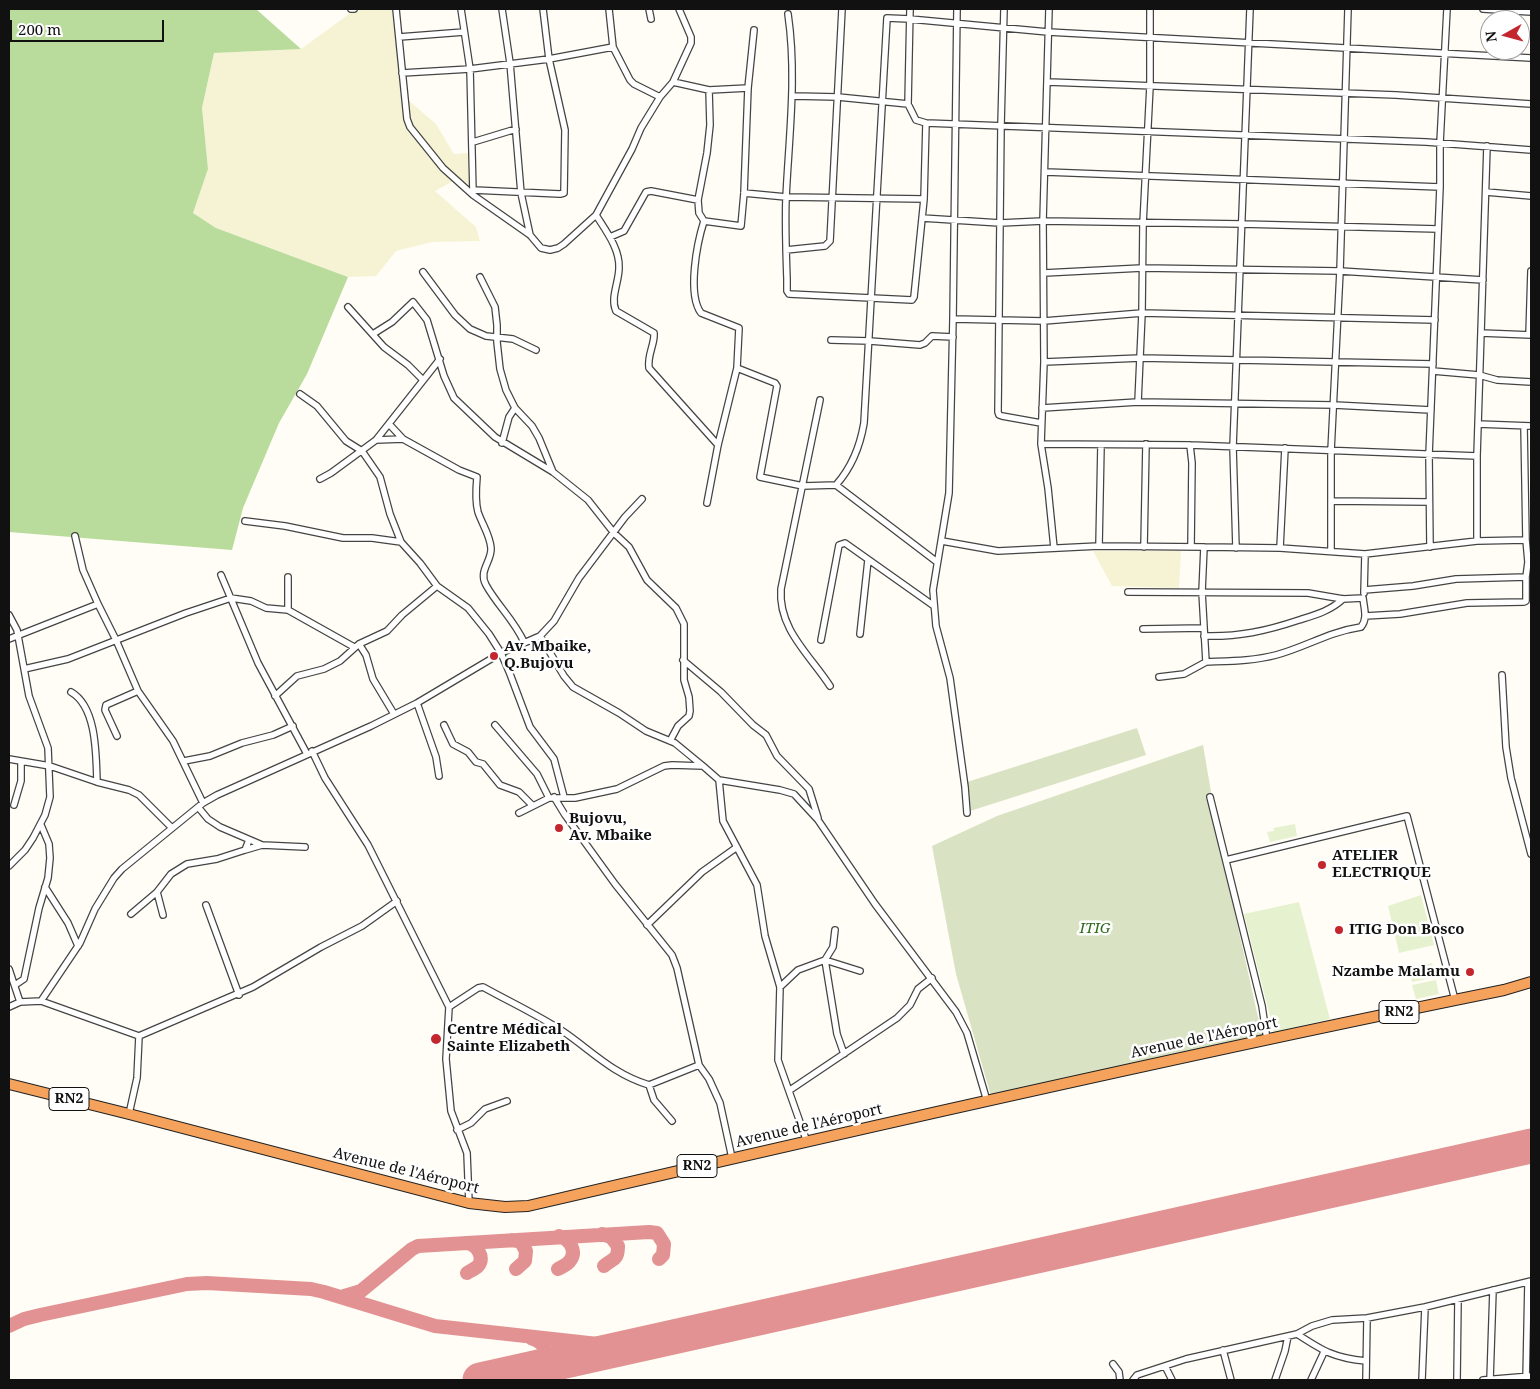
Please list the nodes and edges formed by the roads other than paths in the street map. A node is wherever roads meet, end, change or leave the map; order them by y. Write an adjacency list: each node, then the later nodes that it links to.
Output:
1 (396, 9): 27 (street)
2 (461, 9): 25 (street)
3 (502, 9): 35 (street)
4 (542, 9): 34 (street)
5 (609, 9): 30 (street)
6 (649, 9): 21 (street)
7 (679, 9): 38 (street)
8 (842, 9): 47 (street)
9 (910, 9): 20 (street)
10 (957, 9): 22 (street)
11 (1004, 9): 23 (street)
12 (1050, 9): 26 (street)
13 (1150, 9): 28 (street)
14 (1250, 9): 29 (street)
15 (1348, 9): 31 (street)
16 (1447, 9): 32 (street)
17 (1483, 9): 18 (street)
18 (1531, 12)
19 (788, 14): 45 (street)
20 (910, 18): 22 (street); 49 (street); 50 (street)
21 (650, 19)
22 (956, 24): 23 (street); 53 (street)
23 (1003, 28): 26 (street); 54 (street)
24 (754, 30): 41 (street)
25 (464, 32): 27 (street); 36 (street)
26 (1048, 32): 28 (street); 39 (street)
27 (399, 37): 37 (street)
28 (1150, 37): 29 (street); 40 (street)
29 (1249, 43): 31 (street); 43 (street)
30 (613, 47): 34 (street); 46 (street)
31 (1347, 48): 32 (street); 44 (street)
32 (1445, 54): 33 (street); 48 (street)
33 (1531, 58)
34 (549, 59): 35 (street); 72 (street)
35 (510, 63): 36 (street); 56 (street)
36 (470, 69): 37 (street); 60 (street)
37 (402, 73): 70 (street)
38 (673, 82): 42 (street); 46 (street)
39 (1048, 82): 40 (street); 55 (street)
40 (1150, 86): 43 (street); 57 (street)
41 (748, 88): 42 (street); 71 (street)
42 (710, 90): 77 (street)
43 (1247, 90): 44 (street); 58 (street)
44 (1344, 94): 48 (street); 59 (street)
45 (793, 96): 47 (street); 74 (street)
46 (660, 97): 79 (street)
47 (838, 97): 49 (street); 75 (street)
48 (1443, 98): 51 (street); 61 (street)
49 (882, 101): 50 (street); 76 (street)
50 (908, 104): 52 (street)
51 (1531, 104)
52 (926, 123): 53 (street); 78 (street)
53 (954, 124): 54 (street); 81 (street)
54 (1001, 125): 55 (street); 84 (street)
55 (1047, 127): 57 (street); 64 (street)
56 (516, 129): 60 (street); 72 (street)
57 (1148, 132): 58 (street); 65 (street)
58 (1246, 134): 59 (street); 66 (street)
59 (1344, 139): 61 (street); 67 (street)
60 (473, 142): 70 (street)
61 (1440, 143): 62 (street); 68 (street)
62 (1486, 146): 63 (street); 69 (street)
63 (1531, 150)
64 (1046, 172): 65 (street); 83 (street)
65 (1146, 176): 66 (street); 85 (street)
66 (1244, 180): 67 (street); 86 (street)
67 (1343, 183): 68 (street); 87 (street)
68 (1440, 187): 88 (street)
69 (1486, 192): 73 (street); 100 (street)
70 (473, 193): 72 (street); 89 (street)
71 (744, 193): 74 (street); 82 (street)
72 (521, 194): 89 (street)
73 (1531, 196)
74 (786, 197): 75 (street); 91 (street)
75 (832, 198): 76 (street); 91 (street)
76 (878, 199): 78 (street); 101 (street)
77 (698, 200): 82 (street); 90 (street)
78 (924, 200): 80 (street)
79 (596, 214): 89 (street); 90 (street)
80 (922, 218): 81 (street); 101 (street)
81 (954, 220): 84 (street); 106 (street)
82 (704, 221): 124 (street)
83 (1043, 221): 84 (street); 85 (street); 97 (street)
84 (1000, 223): 107 (street)
85 (1143, 224): 86 (street); 92 (street)
86 (1242, 224): 87 (street); 93 (street)
87 (1342, 228): 88 (street); 94 (street)
88 (1438, 230): 99 (street)
89 (530, 235)
90 (610, 237): 146 (street)
91 (786, 250): 101 (street)
92 (1142, 268): 93 (street); 97 (street); 103 (street)
93 (1240, 270): 94 (street); 104 (street)
94 (1340, 271): 99 (street); 105 (street)
95 (1531, 271): 112 (street)
96 (423, 272): 113 (street)
97 (1044, 273): 108 (street)
98 (480, 277): 113 (street)
99 (1436, 278): 100 (street); 109 (street)
100 (1483, 280): 110 (street)
101 (872, 298): 116 (street)
102 (348, 307): 111 (street)
103 (1142, 313): 104 (street); 108 (street); 119 (street)
104 (1239, 315): 105 (street); 120 (street)
105 (1338, 317): 109 (street); 122 (street)
106 (953, 320): 107 (street); 114 (street)
107 (998, 320): 108 (street); 136 (street)
108 (1044, 320): 121 (street)
109 (1435, 320): 123 (street)
110 (1481, 333): 112 (street); 125 (street)
111 (373, 334): 118 (street); 126 (street)
112 (1530, 335)
113 (497, 337): 117 (street); 133 (street)
114 (953, 337): 116 (street); 166 (street)
115 (831, 340): 116 (street)
116 (870, 341): 156 (street)
117 (536, 350)
118 (440, 358): 126 (street); 142 (street)
119 (1141, 358): 120 (street); 121 (street); 130 (street)
120 (1237, 360): 122 (street); 131 (street)
121 (1044, 362): 134 (street)
122 (1336, 362): 123 (street); 132 (street)
123 (1433, 367): 125 (street); 135 (street)
124 (737, 368): 146 (street); 157 (street)
125 (1479, 375): 127 (street); 138 (street)
126 (422, 379): 137 (street)
127 (1531, 382)
128 (300, 394): 150 (street)
129 (820, 400): 157 (street)
130 (1138, 402): 131 (street); 134 (street)
131 (1235, 403): 132 (street); 148 (street)
132 (1334, 405): 135 (street); 151 (street)
133 (515, 408): 142 (street); 154 (street)
134 (1042, 408): 136 (street)
135 (1431, 410): 152 (street)
136 (1041, 423): 143 (street)
137 (389, 424): 140 (street); 141 (street)
138 (1478, 424): 139 (street); 153 (street)
139 (1528, 426): 165 (street)
140 (403, 439): 141 (street); 205 (street)
141 (376, 440): 150 (street)
142 (502, 443): 154 (street)
143 (1041, 444): 144 (street); 174 (street)
144 (1101, 444): 145 (street); 169 (street)
145 (1146, 444): 147 (street); 170 (street)
146 (718, 445): 161 (street)
147 (1190, 445): 148 (street); 171 (street)
148 (1233, 447): 149 (street); 175 (street)
149 (1285, 448): 151 (street); 176 (street)
150 (362, 451): 155 (street); 168 (street)
151 (1332, 451): 152 (street); 159 (street)
152 (1429, 455): 153 (street); 160 (street)
153 (1477, 456): 167 (street)
154 (553, 472): 163 (street)
155 (320, 479)
156 (836, 485): 157 (street); 180 (street)
157 (802, 486): 213 (street)
158 (642, 499): 163 (street)
159 (1331, 501): 160 (street); 177 (street)
160 (1430, 502): 173 (street)
161 (707, 503)
162 (245, 521): 168 (street)
163 (614, 533): 200 (street); 208 (street)
164 (75, 536): 191 (street)
165 (1526, 540): 167 (street); 183 (street)
166 (942, 541): 174 (street); 180 (street)
167 (1477, 541): 173 (street)
168 (401, 542): 184 (street)
169 (1099, 546): 170 (street); 174 (street)
170 (1144, 547): 171 (street)
171 (1191, 547): 172 (street)
172 (1204, 547): 175 (street); 187 (street)
173 (1430, 547): 178 (street)
174 (1054, 548)
175 (1236, 548): 176 (street)
176 (1280, 548): 177 (street)
177 (1331, 551): 178 (street)
178 (1365, 554): 185 (street)
179 (868, 560): 192 (street); 198 (street); 204 (street)
180 (937, 562): 192 (street)
181 (221, 575): 188 (street)
182 (288, 576): 193 (street)
183 (1526, 577): 185 (street); 195 (street)
184 (437, 586): 206 (street); 207 (street)
185 (1364, 590): 189 (street)
186 (1128, 592): 187 (street)
187 (1202, 592): 190 (street); 196 (street)
188 (231, 598): 193 (street); 203 (street); 216 (street)
189 (1364, 598): 190 (street); 195 (street)
190 (1343, 599): 201 (street)
191 (98, 604): 199 (street); 203 (street)
192 (934, 606): 241 (street)
193 (288, 610): 206 (street)
194 (9, 614): 199 (street)
195 (1365, 616): 209 (street)
196 (1204, 628): 197 (street); 201 (street)
197 (1143, 629)
198 (860, 634)
199 (18, 636): 202 (street); 210 (street)
200 (540, 636): 205 (street); 223 (street)
201 (1204, 636): 209 (street)
202 (9, 639)
203 (116, 640): 210 (street); 214 (street)
204 (821, 640)
205 (524, 642): 207 (street)
206 (357, 646): 216 (street); 218 (street)
207 (501, 653): 217 (street); 233 (street)
208 (683, 660): 223 (street); 242 (street)
209 (1206, 662): 212 (street)
210 (24, 670): 228 (street)
211 (1502, 674): 250 (street)
212 (1158, 677)
213 (830, 686)
214 (138, 691): 222 (street); 226 (street)
215 (71, 692): 232 (street)
216 (275, 696): 221 (street)
217 (416, 703): 218 (street); 230 (street)
218 (394, 714): 224 (street)
219 (444, 725): 238 (street)
220 (495, 725): 235 (street)
221 (293, 726): 224 (street); 226 (street)
222 (117, 736)
223 (670, 741): 229 (street)
224 (310, 752): 236 (street); 255 (street)
225 (9, 759): 227 (street)
226 (184, 761): 236 (street)
227 (21, 762): 228 (street); 237 (street)
228 (50, 766): 232 (street); 243 (street)
229 (703, 766): 231 (street); 233 (street)
230 (440, 776)
231 (718, 780): 242 (street); 248 (street)
232 (97, 782): 244 (street)
233 (564, 797): 235 (street)
234 (1210, 797): 251 (street)
235 (552, 798): 238 (street); 259 (street)
236 (203, 802): 239 (street)
237 (14, 805)
238 (532, 805): 240 (street)
239 (198, 807): 244 (street); 245 (street)
240 (519, 813)
241 (967, 813)
242 (818, 820): 265 (street)
243 (41, 825): 252 (street); 253 (street)
244 (172, 828): 261 (street)
245 (249, 840): 246 (street); 249 (street)
246 (262, 845): 247 (street); 249 (street)
247 (305, 847)
248 (737, 847): 259 (street); 268 (street)
249 (245, 850): 254 (street)
250 (1531, 854)
251 (1226, 860): 271 (street); 276 (street)
252 (9, 866)
253 (45, 887): 261 (street); 267 (street)
254 (157, 892): 257 (street); 258 (street)
255 (397, 901): 269 (street); 273 (street)
256 (206, 905): 269 (street)
257 (131, 914)
258 (163, 915)
259 (647, 925): 278 (street)
260 (835, 930): 262 (street)
261 (78, 946): 270 (street)
262 (825, 960): 264 (street); 268 (street); 277 (street)
263 (9, 969): 267 (street)
264 (860, 971)
265 (932, 978): 277 (street); 282 (street)
266 (1531, 982): 271 (highway, Avenue de l'Aéroport / RN2)
267 (15, 985): 272 (street)
268 (780, 987): 281 (street)
269 (239, 995): 275 (street)
270 (41, 1000): 272 (street); 275 (street)
271 (1455, 1000): 276 (highway, Avenue de l'Aéroport / RN2)
272 (20, 1002): 274 (street)
273 (449, 1006): 280 (street); 286 (street)
274 (9, 1007)
275 (139, 1036): 284 (street)
276 (1267, 1040): 282 (highway, Avenue de l'Aéroport / RN2)
277 (844, 1054): 281 (street)
278 (699, 1065): 280 (street); 288 (street)
279 (9, 1084): 284 (highway, Avenue de l'Aéroport / RN2)
280 (648, 1085): 285 (street)
281 (790, 1090): 287 (street)
282 (987, 1100): 287 (highway, Avenue de l'Aéroport / RN2)
283 (507, 1101): 286 (street)
284 (129, 1114): 289 (highway, Avenue de l'Aéroport / RN2)
285 (672, 1121)
286 (457, 1130): 289 (street)
287 (807, 1142): 288 (highway, Avenue de l'Aéroport / RN2)
288 (732, 1158): 289 (highway, Avenue de l'Aéroport / RN2)
289 (469, 1203)
290 (1529, 1282): 291 (street); 302 (street)
291 (1493, 1290): 292 (street); 312 (street)
292 (1458, 1299): 293 (street); 311 (street)
293 (1425, 1307): 294 (street); 310 (street)
294 (1367, 1318): 295 (street); 299 (street)
295 (1297, 1334): 296 (street); 298 (street)
296 (1288, 1336): 297 (street); 307 (street)
297 (1223, 1350): 301 (street); 306 (street)
298 (1324, 1352): 299 (street); 308 (street)
299 (1366, 1361): 309 (street)
300 (1112, 1364): 303 (street)
301 (1165, 1366): 304 (street); 305 (street)
302 (1528, 1378): 312 (street)
303 (1120, 1380)
304 (1133, 1380)
305 (1172, 1380)
306 (1231, 1380)
307 (1275, 1380)
308 (1312, 1380)
309 (1366, 1380)
310 (1422, 1380)
311 (1457, 1380)
312 (1487, 1380)

